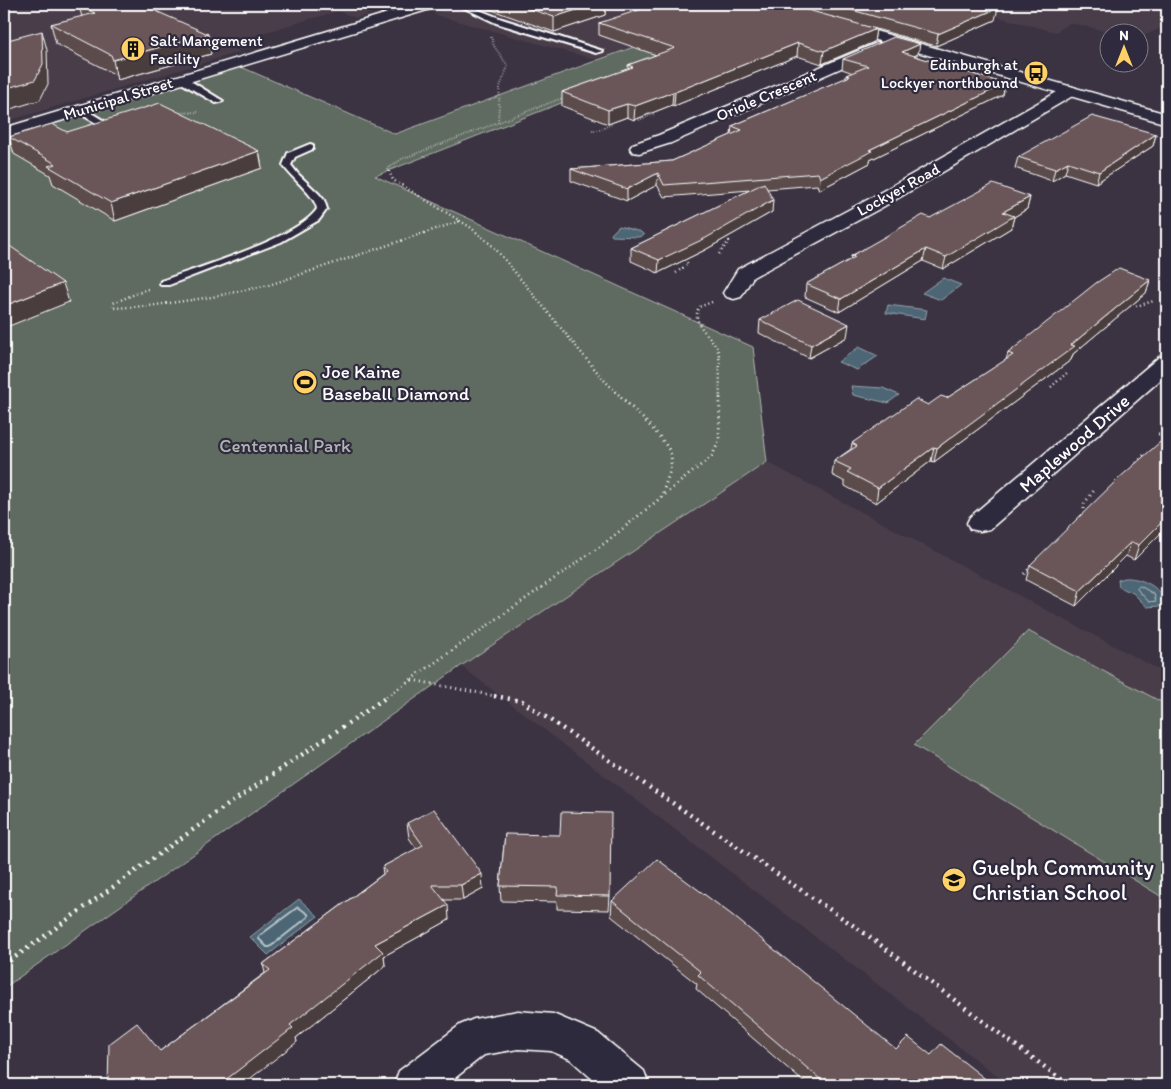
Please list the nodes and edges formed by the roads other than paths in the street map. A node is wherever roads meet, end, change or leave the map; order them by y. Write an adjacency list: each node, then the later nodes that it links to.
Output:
1 (365, 4): 6 (lane)
2 (432, 4): 6 (street, Municipal Street)
3 (459, 4): 8 (lane)
4 (766, 4): 5 (street)
5 (789, 6): 7 (street)
6 (396, 15): 9 (street, Municipal Street)
7 (892, 40): 10 (street); 17 (street, Oriole Crescent)
8 (599, 51)
9 (181, 79): 11 (lane); 12 (street, Municipal Street)
10 (1070, 91): 13 (street); 19 (street, Lockyer Road)
11 (219, 102)
12 (80, 110): 14 (lane); 15 (street, Municipal Street)
13 (1167, 119)
14 (116, 131)
15 (4, 133)
16 (310, 147): 18 (lane)
17 (639, 148)
18 (165, 282)
19 (734, 293)
20 (1167, 362): 21 (street, Maplewood Drive)
21 (980, 523)
22 (414, 1085): 23 (street)
23 (629, 1085)

